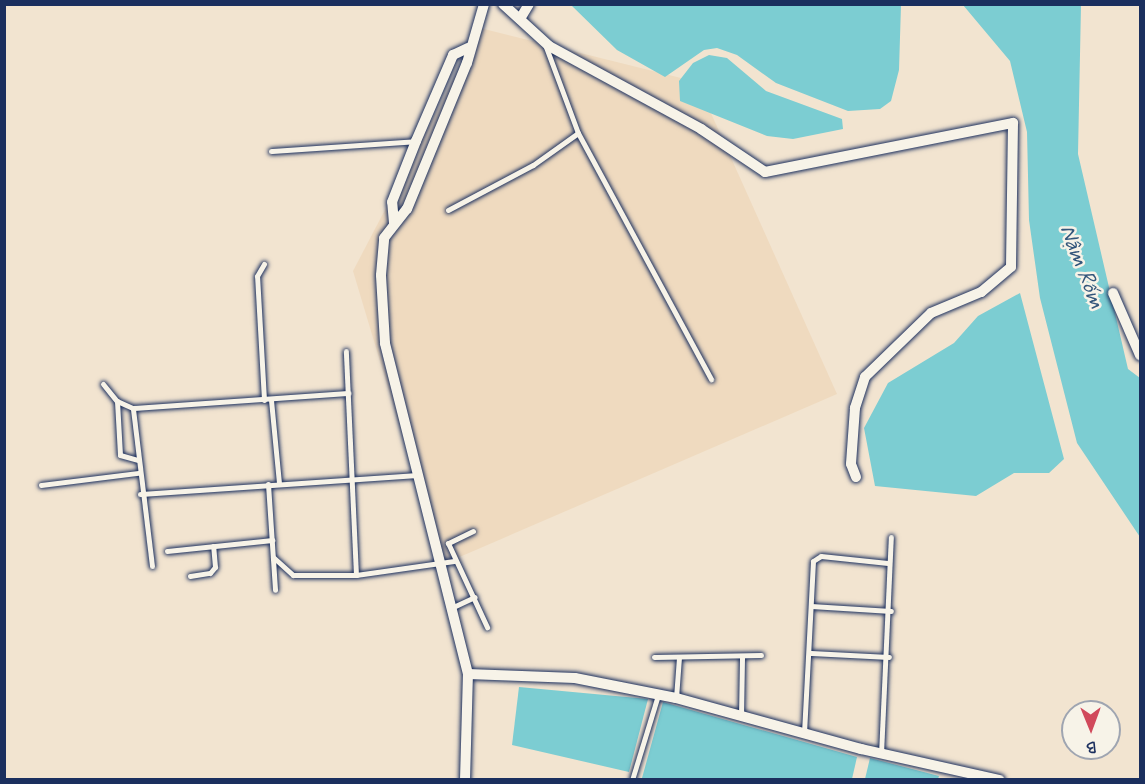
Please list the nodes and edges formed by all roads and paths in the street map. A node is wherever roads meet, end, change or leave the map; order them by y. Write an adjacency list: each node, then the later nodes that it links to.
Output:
1 (484, 4): 6 (street)
2 (503, 4): 4 (street)
3 (529, 4): 4 (street)
4 (520, 19): 5 (street)
5 (543, 41): 7 (lane); 26 (street)
6 (468, 48): 8 (street); 11 (street)
7 (578, 133): 10 (lane); 16 (lane)
8 (416, 141): 9 (lane); 11 (street)
9 (271, 151)
10 (448, 210)
11 (394, 223): 25 (street)
12 (264, 264): 20 (lane)
13 (1113, 293): 15 (street)
14 (346, 351): 18 (lane)
15 (1140, 355)
16 (711, 379)
17 (103, 384): 19 (lane)
18 (348, 393): 21 (lane); 27 (lane)
19 (117, 400): 22 (lane); 23 (lane)
20 (264, 400): 21 (lane); 22 (lane)
21 (271, 400): 28 (lane)
22 (133, 408): 23 (lane)
23 (137, 460): 24 (lane)
24 (138, 473): 30 (lane); 31 (lane)
25 (418, 476): 27 (lane); 40 (street)
26 (856, 477)
27 (351, 479): 28 (lane); 42 (lane)
28 (279, 483): 29 (lane)
29 (268, 484): 31 (lane); 34 (lane)
30 (41, 486)
31 (140, 494): 41 (lane)
32 (473, 531): 38 (lane)
33 (891, 537): 39 (lane)
34 (272, 540): 35 (lane); 37 (lane)
35 (213, 546): 36 (lane); 43 (lane)
36 (168, 551)
37 (273, 557): 42 (lane); 44 (lane)
38 (454, 561): 40 (lane); 45 (lane)
39 (888, 563): 46 (lane); 48 (lane)
40 (441, 565): 42 (lane); 47 (street)
41 (152, 566)
42 (356, 575)
43 (190, 576)
44 (275, 590)
45 (475, 597): 47 (lane); 49 (lane)
46 (811, 606): 48 (lane); 50 (lane)
47 (451, 608): 56 (street)
48 (891, 611): 55 (lane)
49 (487, 627)
50 (811, 653): 55 (lane); 60 (lane)
51 (761, 655): 54 (lane)
52 (654, 657): 53 (lane)
53 (679, 657): 54 (lane); 58 (lane)
54 (742, 657): 59 (lane)
55 (889, 657): 61 (lane)
56 (468, 674): 57 (street); 63 (street)
57 (658, 695): 58 (street); 64 (lane)
58 (676, 698): 59 (street)
59 (741, 716): 60 (street)
60 (804, 733): 61 (street)
61 (881, 754): 62 (street)
62 (970, 777): 65 (street)
63 (465, 780)
64 (632, 780)
65 (1000, 780)

